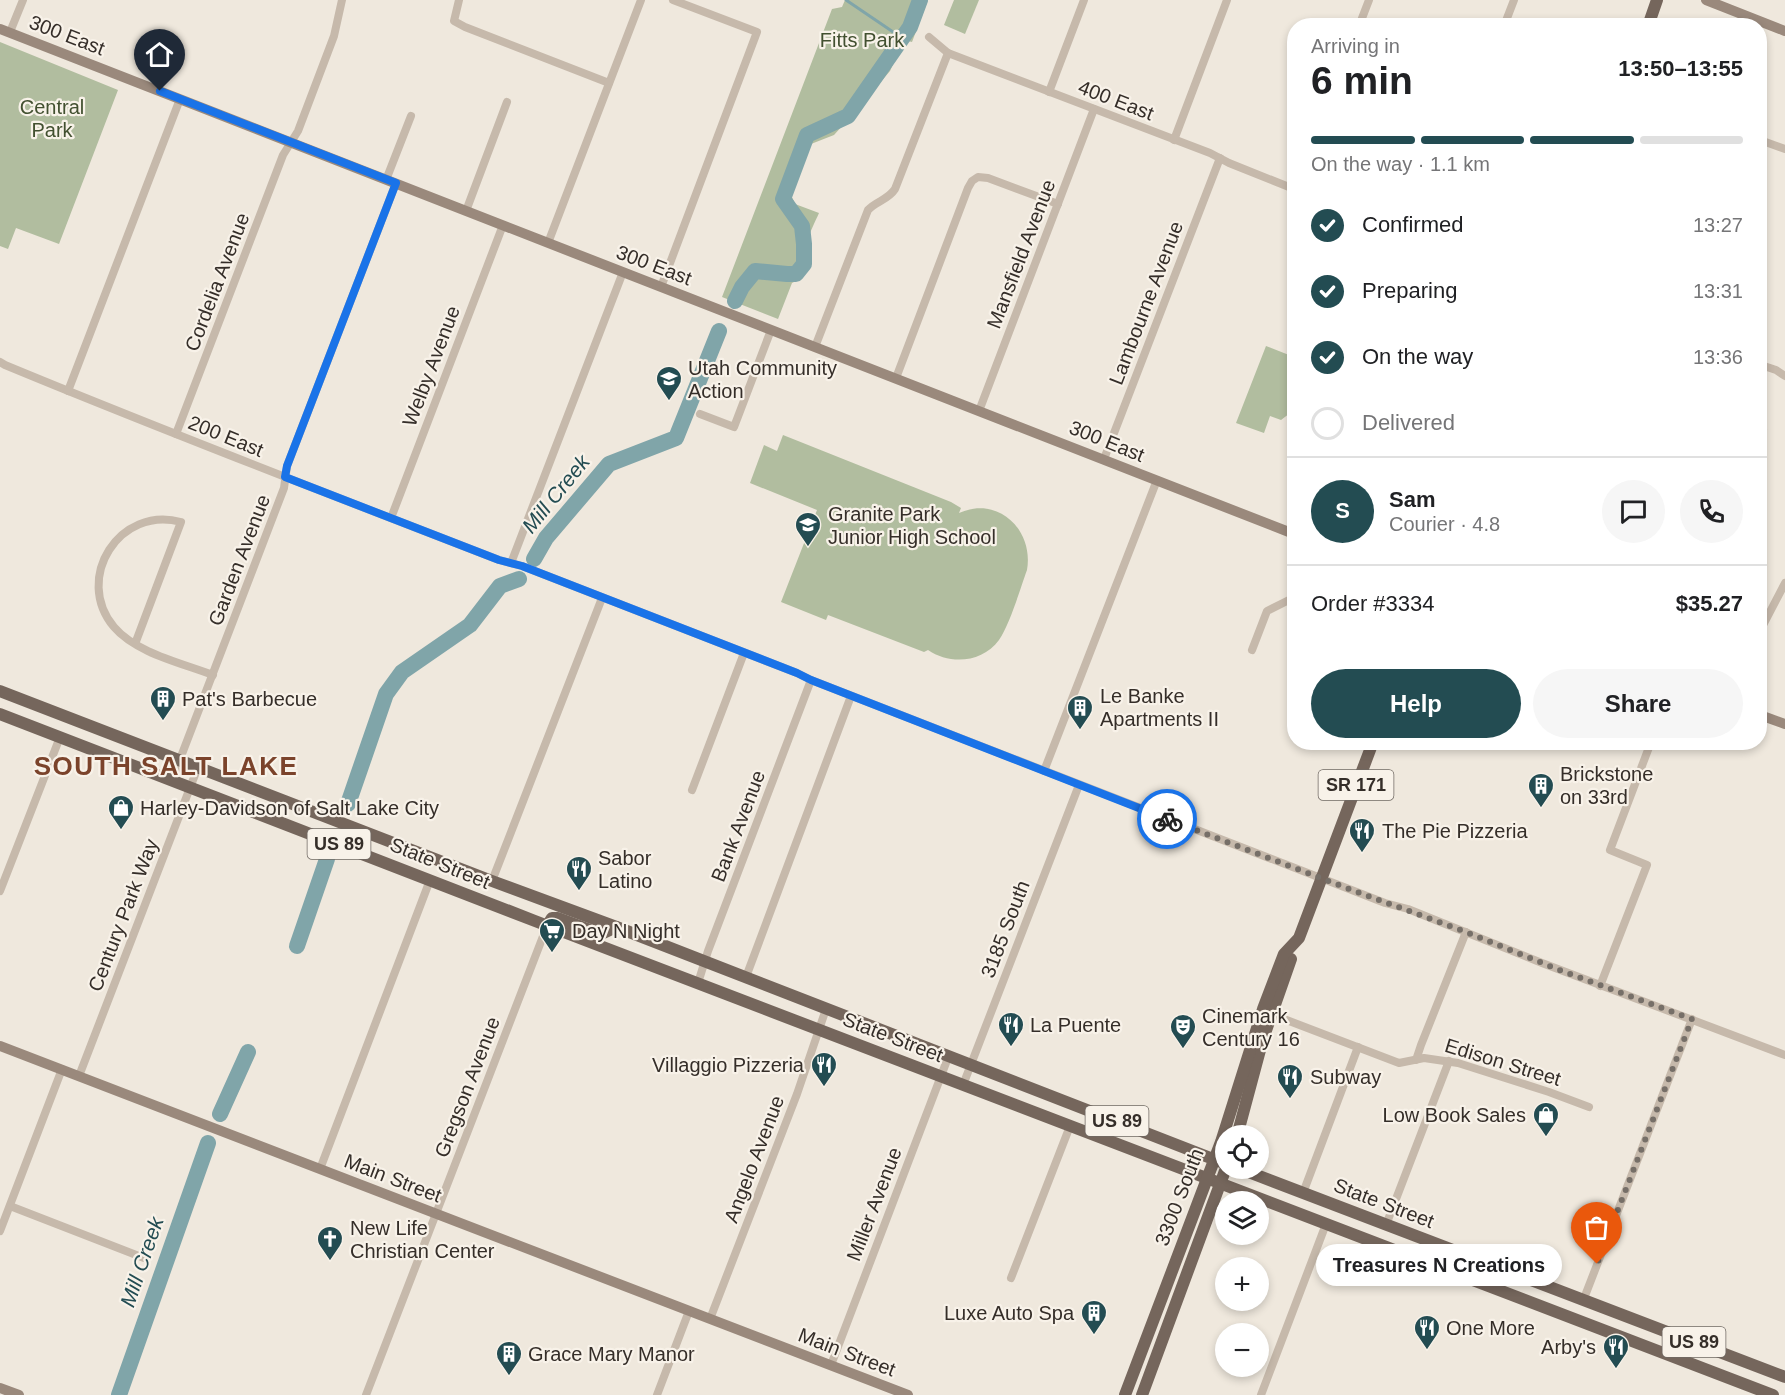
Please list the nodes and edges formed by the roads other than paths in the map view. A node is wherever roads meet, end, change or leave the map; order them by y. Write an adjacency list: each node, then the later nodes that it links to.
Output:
1 (23, 0): 17 (street)
2 (342, 0): 28 (street, Cordelia Avenue)
3 (459, 0): 21 (street)
4 (641, 0): 21 (street)
5 (673, 0): 39 (street)
6 (1084, 0): 22 (street)
7 (1227, 0): 27 (street)
8 (1369, 0): 12 (street)
9 (1514, 0): 13 (street)
10 (1657, 0): 14 (main road)
11 (1706, 0): 15 (street)
12 (1362, 18)
13 (1507, 18)
14 (1651, 18)
15 (1752, 18)
16 (1767, 24): 18 (street)
17 (5, 31): 23 (street, 300 East)
18 (1785, 31)
19 (929, 37): 20 (street, 400 East)
20 (948, 53): 22 (street, 400 East); 41 (street)
21 (609, 83): 37 (street)
22 (1049, 92): 25 (street, 400 East)
23 (180, 99): 28 (street, 300 East); 46 (street)
24 (507, 102): 35 (street)
25 (1094, 109): 27 (street, 400 East); 34 (street, Mansfield Avenue)
26 (411, 116): 32 (street, Garden Avenue)
27 (1173, 140): 31 (street, 400 East)
28 (291, 143): 32 (street, 300 East); 49 (street, Cordelia Avenue)
29 (1767, 143): 30 (street)
30 (1785, 149)
31 (1220, 158): 33 (street, 400 East); 50 (street, Lambourne Avenue)
32 (391, 182): 35 (street, 300 East); 51 (street, Garden Avenue)
33 (1287, 186)
34 (1058, 204): 45 (street); 47 (street, Mansfield Avenue)
35 (466, 211): 36 (street, 300 East)
36 (503, 225): 37 (street, 300 East); 53 (street, Welby Avenue)
37 (548, 243): 38 (street, 300 East)
38 (623, 272): 39 (street, 300 East); 55 (street)
39 (661, 287): 40 (street, 300 East)
40 (771, 330): 41 (street, 300 East); 48 (street)
41 (815, 347): 45 (street, 300 East)
42 (0, 362): 46 (street, 200 East)
43 (1767, 367): 44 (street)
44 (1785, 376)
45 (896, 378): 47 (street, 300 East)
46 (68, 391): 49 (street, 200 East)
47 (979, 411): 50 (street, 300 East)
48 (699, 414)
49 (176, 434): 51 (street, 200 East)
50 (1104, 459): 52 (street, 300 East)
51 (285, 477): 53 (street, 200 East); 63 (street, Garden Avenue)
52 (1157, 480): 54 (street, 300 East); 75 (street)
53 (391, 518): 55 (street, 200 East)
54 (1287, 531)
55 (512, 563): 57 (street, 200 East)
56 (1785, 584): 59 (street)
57 (602, 598): 62 (street, 200 East); 82 (street)
58 (1287, 601): 61 (street)
59 (1767, 618)
60 (135, 644): 60 (street); 63 (street)
61 (1252, 650)
62 (744, 653): 64 (street, 200 East); 79 (street)
63 (213, 675): 73 (street, Garden Avenue)
64 (811, 680): 66 (street, 200 East); 88 (street, Bank Avenue)
65 (0, 691): 73 (main road, State Street / US 89)
66 (851, 696): 75 (street, 200 East); 89 (street)
67 (0, 714): 70 (main road, State Street / US 89)
68 (1767, 718): 69 (street)
69 (1785, 724)
70 (60, 737): 76 (main road, State Street / US 89); 83 (street)
71 (1370, 750): 80 (main road, 3300 South / SR 171)
72 (1648, 750): 91 (street)
73 (180, 760): 74 (main road, State Street / US 89); 76 (street, Garden Avenue)
74 (198, 767): 78 (street, Century Park Way); 82 (main road, State Street / US 89)
75 (1044, 771): 77 (street, 200 East)
76 (172, 780): 78 (main road, State Street / US 89)
77 (1079, 784): 80 (street, 200 East); 102 (street, 3185 South)
78 (190, 787): 81 (main road, State Street / US 89); 104 (street, Century Park Way)
79 (692, 790)
80 (1321, 878): 86 (street, 200 East); 87 (main road, 3300 South / SR 171)
81 (430, 880): 84 (main road, State Street / US 89); 112 (street)
82 (492, 881): 85 (main road, State Street / US 89)
83 (0, 891)
84 (547, 926): 85 (main road); 90 (main road, State Street / US 89); 120 (street, Gregson Avenue)
85 (616, 927): 88 (main road, State Street / US 89)
86 (1466, 932): 91 (street, 200 East); 100 (street)
87 (1292, 946): 93 (main road, 3300 South / SR 171); 108 (main road, 3300 South / SR 171)
88 (705, 961): 89 (main road, State Street / US 89); 90 (street, Bank Avenue)
89 (746, 977): 92 (main road, State Street / US 89)
90 (698, 983): 95 (main road, State Street / US 89)
91 (1600, 986): 94 (street, 200 East)
92 (826, 1008): 95 (street, Angelo Avenue); 99 (main road, State Street / US 89)
93 (1271, 1014): 97 (street, Edison Street); 109 (main road, 3300 South / SR 171)
94 (1692, 1019): 98 (street, 200 East); 126 (street)
95 (818, 1029): 105 (main road, State Street / US 89); 128 (street, Angelo Avenue)
96 (0, 1046): 103 (street, Main Street)
97 (1358, 1047): 100 (street, Edison Street); 118 (street)
98 (1785, 1055)
99 (949, 1056): 102 (main road, State Street / US 89); 105 (street, Miller Avenue)
100 (1416, 1060): 101 (street, Edison Street)
101 (1449, 1061): 107 (street, Edison Street); 122 (street)
102 (971, 1064): 106 (street, 3185 South); 111 (main road, State Street / US 89)
103 (62, 1069): 104 (street, Main Street); 119 (street)
104 (79, 1076): 112 (street, Main Street)
105 (941, 1077): 106 (main road, State Street / US 89); 129 (street, Miller Avenue)
106 (963, 1085): 110 (main road, State Street / US 89)
107 (1589, 1107)
108 (1227, 1125)
109 (1240, 1125)
110 (1070, 1126): 114 (main road, State Street / US 89); 125 (street)
111 (1215, 1160)
112 (320, 1168): 120 (street, Main Street)
113 (1215, 1168): 114 (main road, 3300 South / SR 171)
114 (1207, 1178): 117 (main road, State Street / US 89); 136 (main road, 3300 South / SR 171)
115 (1222, 1179): 117 (main road, 3300 South)
116 (1267, 1179): 118 (main road, State Street / US 89)
117 (1221, 1183): 121 (main road, State Street / US 89); 137 (main road, 3300 South)
118 (1303, 1193): 122 (main road, State Street / US 89)
119 (10, 1206): 123 (street); 124 (street)
120 (435, 1214): 127 (street, Main Street); 133 (street, Gregson Avenue)
121 (1326, 1224): 138 (street); 139 (main road, State Street / US 89)
122 (1386, 1225): 126 (main road, State Street / US 89)
123 (0, 1231)
124 (144, 1258)
125 (1011, 1278)
126 (1583, 1301): 130 (main road, State Street / US 89)
127 (689, 1311): 128 (street, Main Street); 134 (street)
128 (710, 1319): 129 (street, Main Street)
129 (831, 1365): 135 (street, Main Street)
130 (1785, 1377)
131 (0, 1388): 132 (street)
132 (19, 1395)
133 (366, 1395)
134 (657, 1395)
135 (908, 1395)
136 (1125, 1395)
137 (1142, 1395)
138 (1261, 1395)
139 (1773, 1395)

